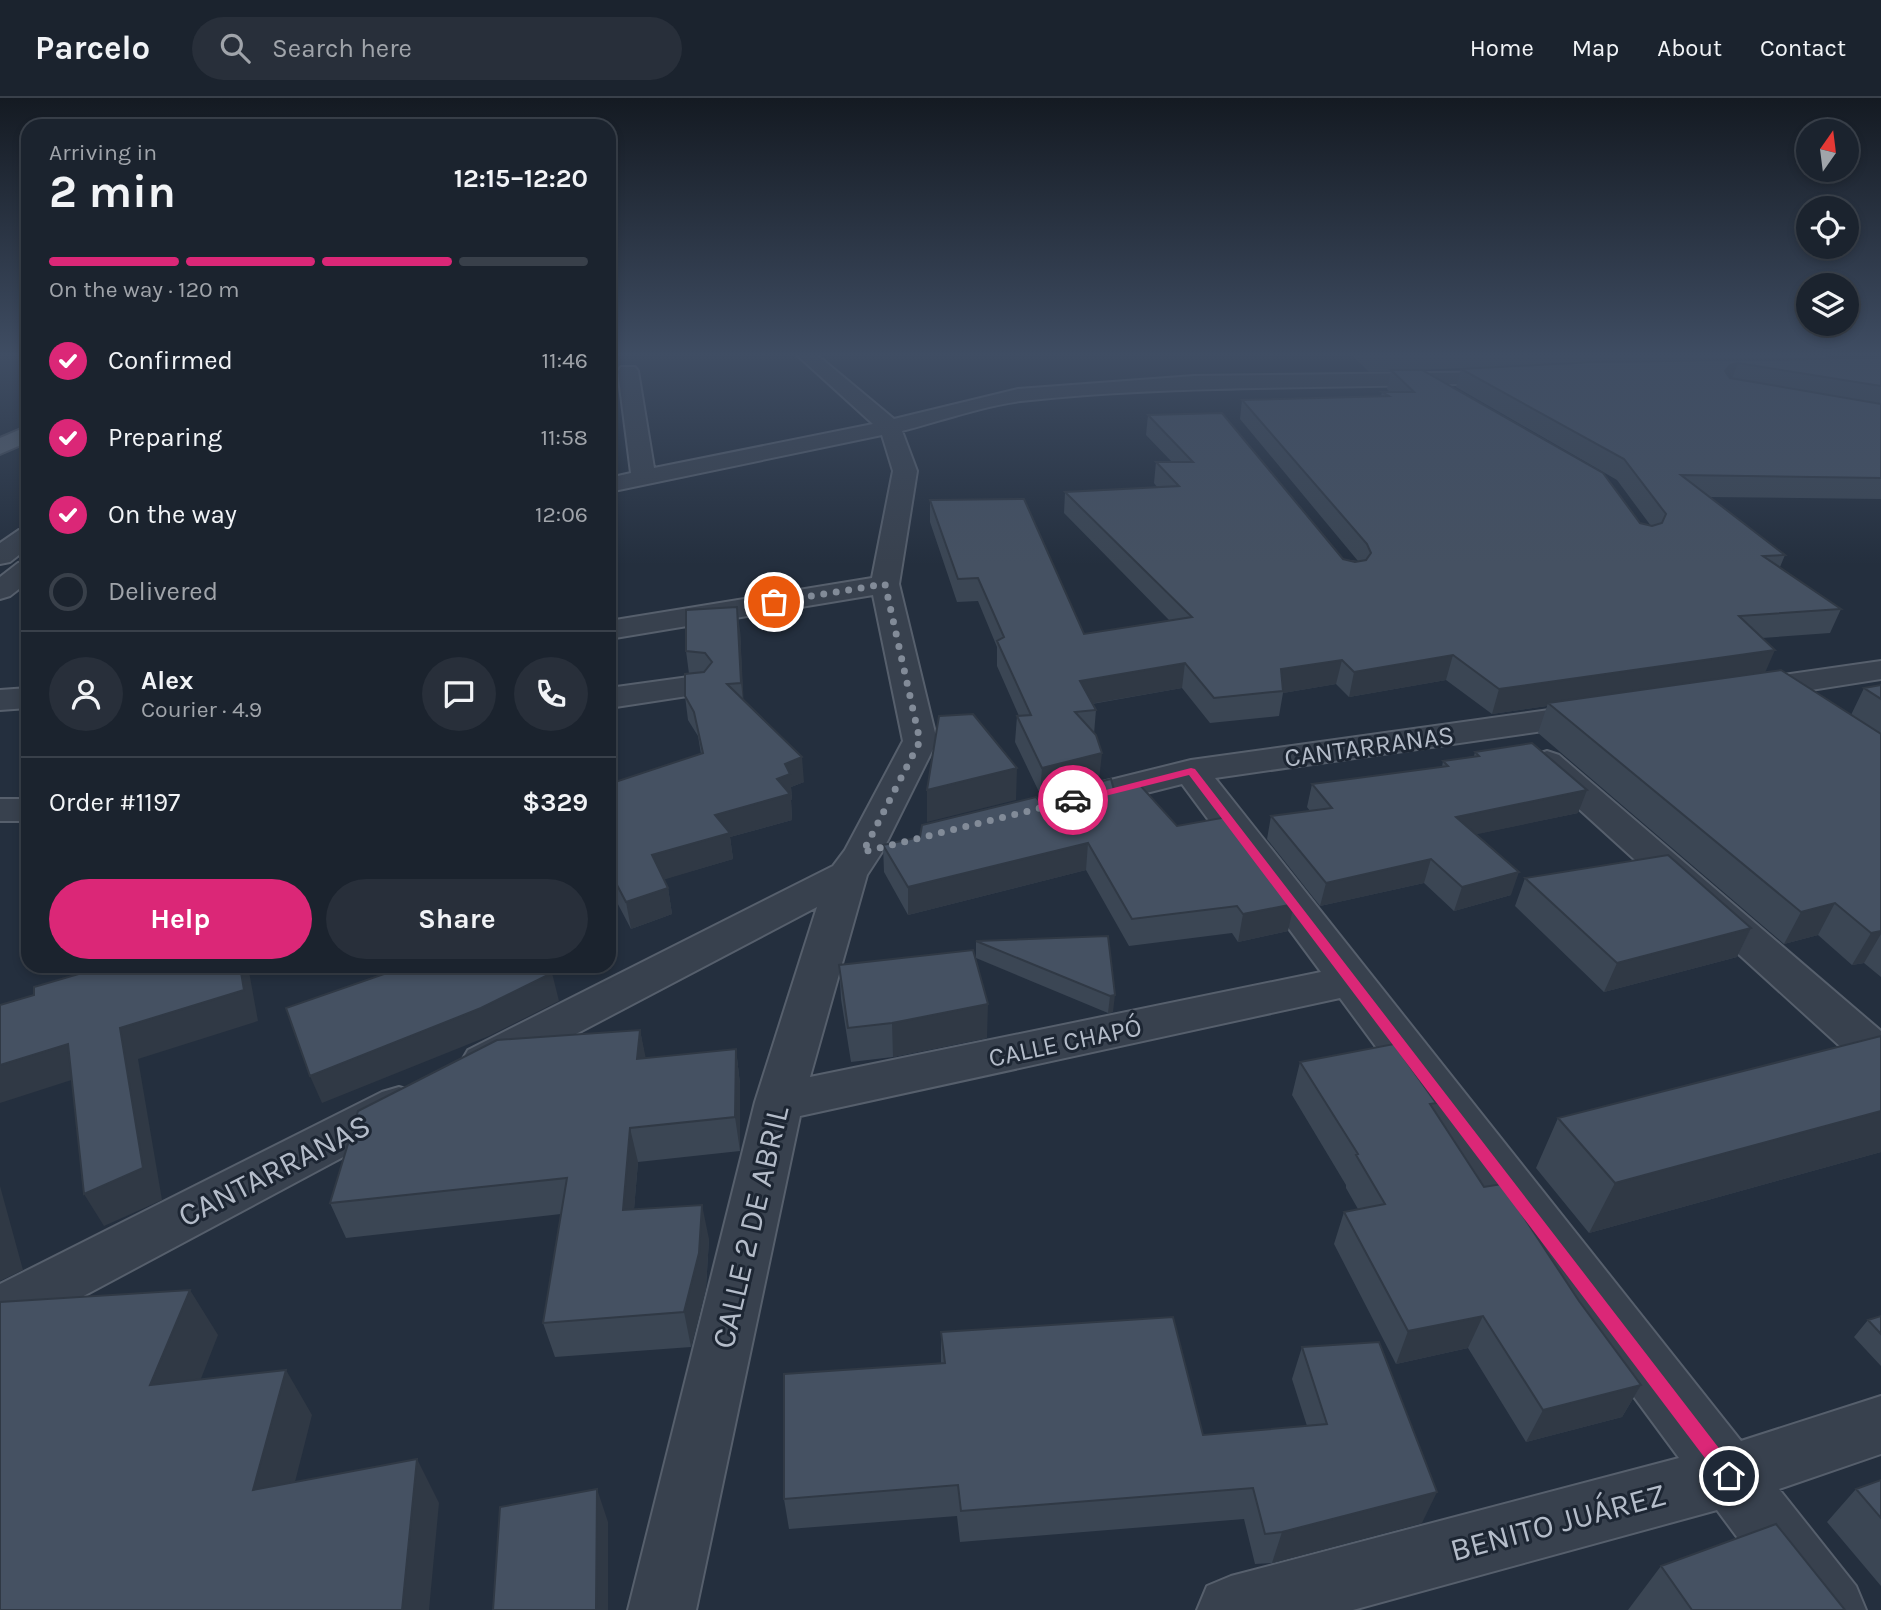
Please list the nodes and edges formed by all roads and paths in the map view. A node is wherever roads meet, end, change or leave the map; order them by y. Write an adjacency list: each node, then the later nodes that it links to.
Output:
1 (636, 425): 7 (street)
2 (887, 425): 4 (street)
3 (900, 425): 4 (street)
4 (890, 427): 7 (street); 14 (street)
5 (21, 436): 6 (main road)
6 (0, 447)
7 (644, 479): 8 (street)
8 (616, 484)
9 (21, 541): 10 (street)
10 (0, 556)
11 (21, 562): 12 (street)
12 (0, 564)
13 (21, 574): 15 (street)
14 (885, 584): 16 (street); 31 (street, CALLE 2 DE ABRIL)
15 (0, 590)
16 (616, 629)
17 (1881, 670): 19 (street)
18 (696, 686): 21 (street)
19 (1775, 686): 20 (street); 25 (street)
20 (1711, 696)
21 (616, 697)
22 (21, 698): 23 (street)
23 (0, 700)
24 (1616, 710): 26 (street, CANTARRANAS)
25 (1817, 714)
26 (1507, 727): 27 (street, CANTARRANAS); 33 (street)
27 (1191, 771): 28 (street, CANTARRANAS); 32 (street)
28 (1047, 807)
29 (0, 810): 30 (street)
30 (21, 810)
31 (871, 856): 34 (street, CALLE 2 DE ABRIL); 35 (street, CANTARRANAS)
32 (1350, 981): 34 (street, CALLE CHAPÓ); 37 (street)
33 (1881, 1057)
34 (779, 1102): 38 (street, CALLE 2 DE ABRIL)
35 (0, 1312)
36 (1881, 1424): 37 (street, BENITO JUÁREZ)
37 (1729, 1476): 39 (street, BENITO JUÁREZ); 40 (street)
38 (662, 1610)
39 (1231, 1610)
40 (1832, 1610)

